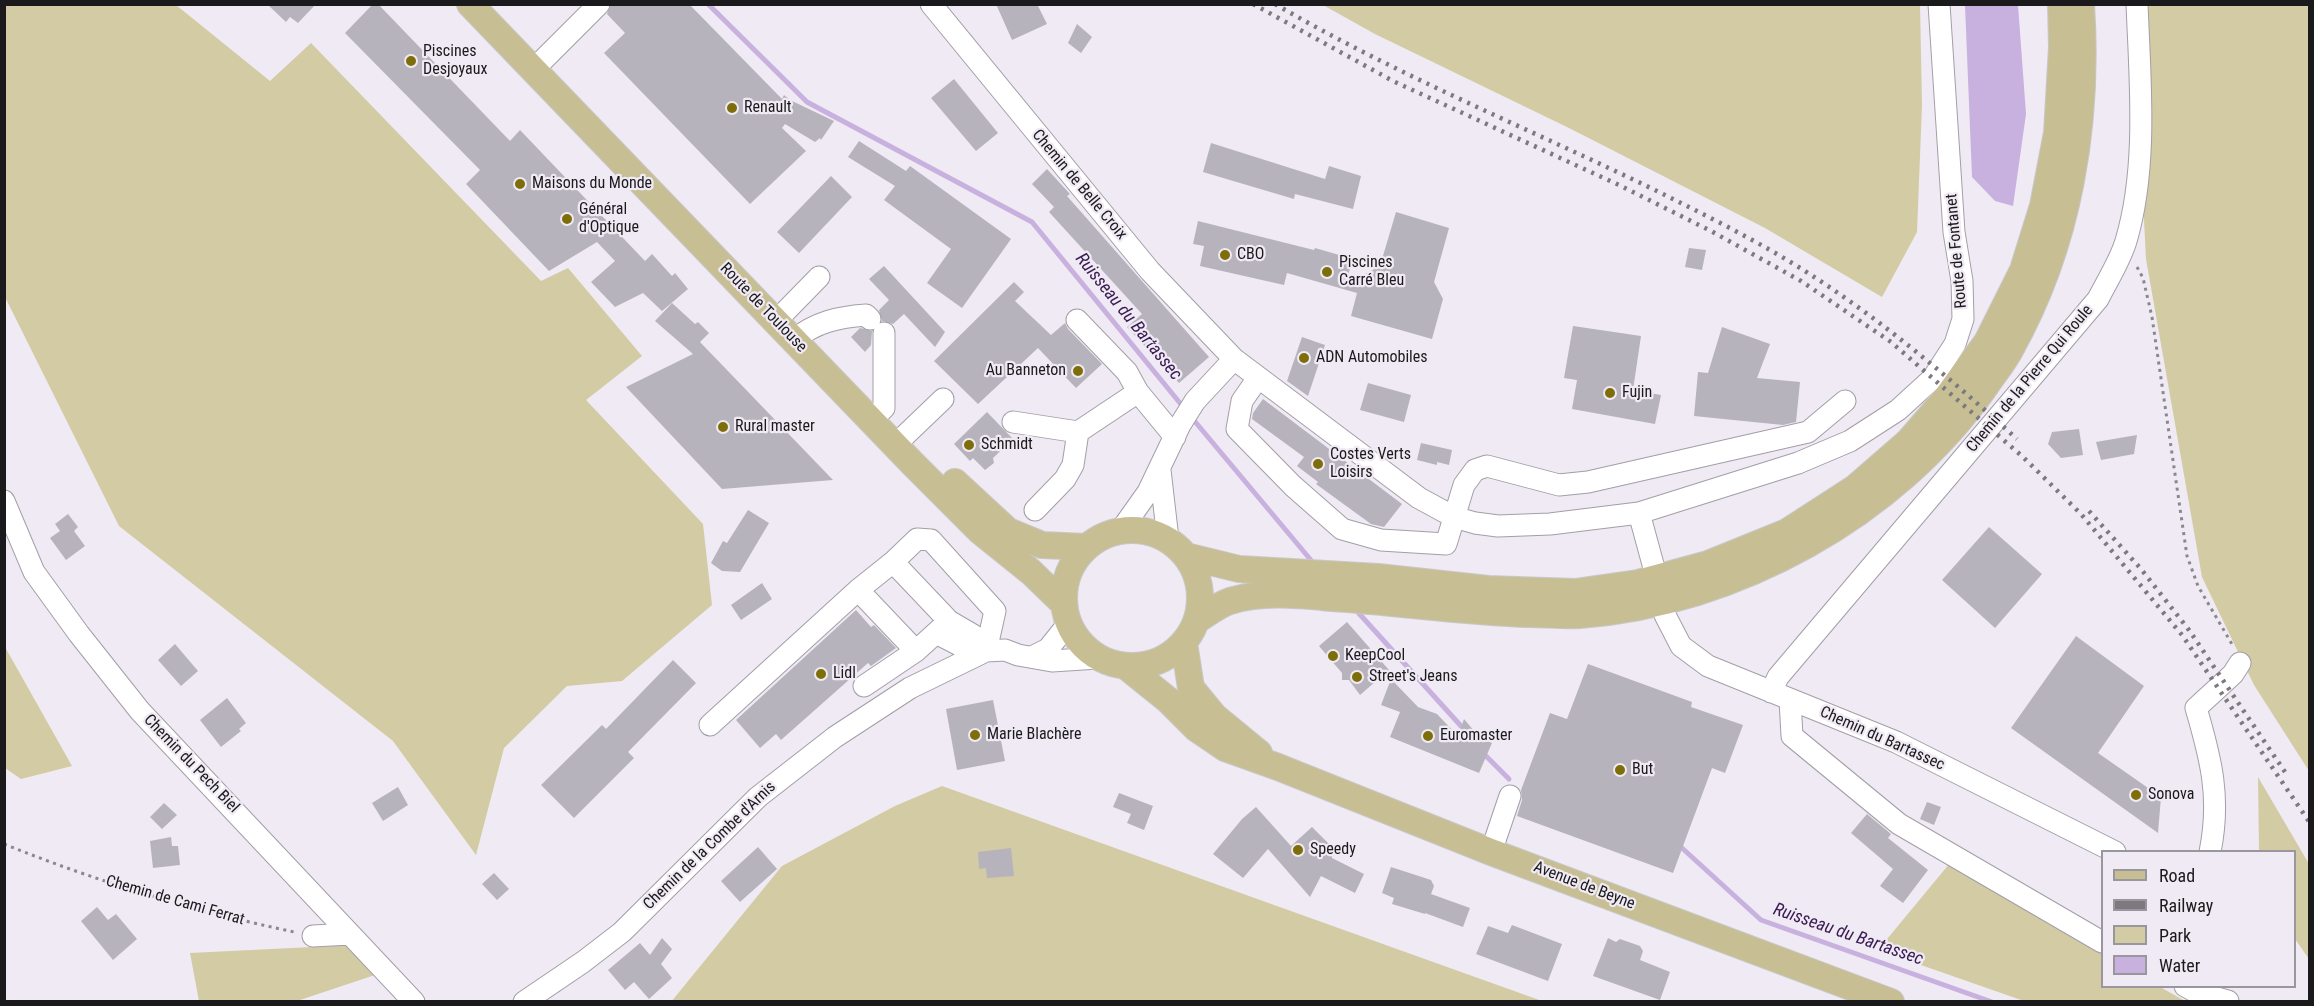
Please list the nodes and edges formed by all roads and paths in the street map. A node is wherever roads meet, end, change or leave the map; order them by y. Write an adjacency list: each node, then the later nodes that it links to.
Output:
1 (470, 4): 9 (main road, Route de Toulouse)
2 (492, 4): 9 (main road, Route de Toulouse)
3 (599, 4): 9 (street)
4 (932, 4): 15 (street, Chemin de Belle Croix)
5 (1939, 4): 28 (street, Route de Fontanet)
6 (2061, 4): 36 (main road)
7 (2081, 4): 36 (main road)
8 (2137, 4): 10 (street, Chemin de la Pierre Qui Roule)
9 (538, 64): 12 (main road, Route de Toulouse)
10 (2125, 244): 47 (path); 50 (street, Chemin de la Pierre Qui Roule)
11 (819, 277): 12 (street)
12 (782, 315): 14 (main road, Route de Toulouse)
13 (1077, 320): 17 (street)
14 (801, 334): 20 (main road, Route de Toulouse); 20 (street)
15 (1234, 359): 16 (street, Chemin de Belle Croix); 22 (street)
16 (1258, 378): 29 (street, Chemin de Belle Croix); 29 (street)
17 (1138, 392): 22 (street); 23 (street)
18 (943, 399): 24 (street)
19 (1845, 401): 29 (street)
20 (877, 414): 24 (main road, Route de Toulouse)
21 (1013, 422): 23 (street)
22 (1178, 431): 25 (street)
23 (1078, 432): 27 (street)
24 (901, 438): 31 (main road, Route de Toulouse); 38 (main road, Route de Toulouse)
25 (1160, 470): 30 (street); 32 (street)
26 (4, 501): 58 (street, Chemin du Pech Biel)
27 (1035, 510)
28 (1639, 513): 29 (street, Chemin de Belle Croix); 34 (street)
29 (1454, 517)
30 (1122, 530): 31 (main road); 32 (main road)
31 (1086, 547): 38 (main road)
32 (1177, 548): 35 (main road); 40 (main road)
33 (893, 562): 37 (street); 41 (street); 44 (street)
34 (1654, 568)
35 (1284, 582): 36 (main road); 40 (main road)
36 (1381, 589)
37 (858, 590): 43 (street); 51 (street)
38 (1066, 614): 45 (street); 46 (main road)
39 (1665, 615): 50 (street, Chemin du Bartassec)
40 (1197, 620): 42 (main road)
41 (942, 627): 43 (street); 44 (street)
42 (1184, 642): 48 (main road); 52 (main road, Avenue de Beyne)
43 (915, 651): 49 (street)
44 (979, 653): 45 (street); 64 (street, Chemin de la Combe d'Arnis)
45 (1032, 657): 46 (street)
46 (1098, 658): 48 (main road)
47 (2240, 663): 56 (street)
48 (1127, 667): 52 (main road, Avenue de Beyne)
49 (864, 686)
50 (1781, 696): 55 (street, Chemin du Bartassec); 60 (street)
51 (710, 725)
52 (1278, 767): 57 (main road, Avenue de Beyne)
53 (1510, 796): 57 (street)
54 (4, 844): 59 (path, Chemin de Cami Ferrat)
55 (2111, 850)
56 (2210, 850)
57 (1491, 852): 65 (main road, Avenue de Beyne)
58 (350, 934): 59 (street); 63 (street, Chemin du Pech Biel)
59 (313, 936)
60 (2101, 941)
61 (2187, 988): 62 (street)
62 (2225, 996)
63 (414, 1002)
64 (524, 1002)
65 (1891, 1002)

